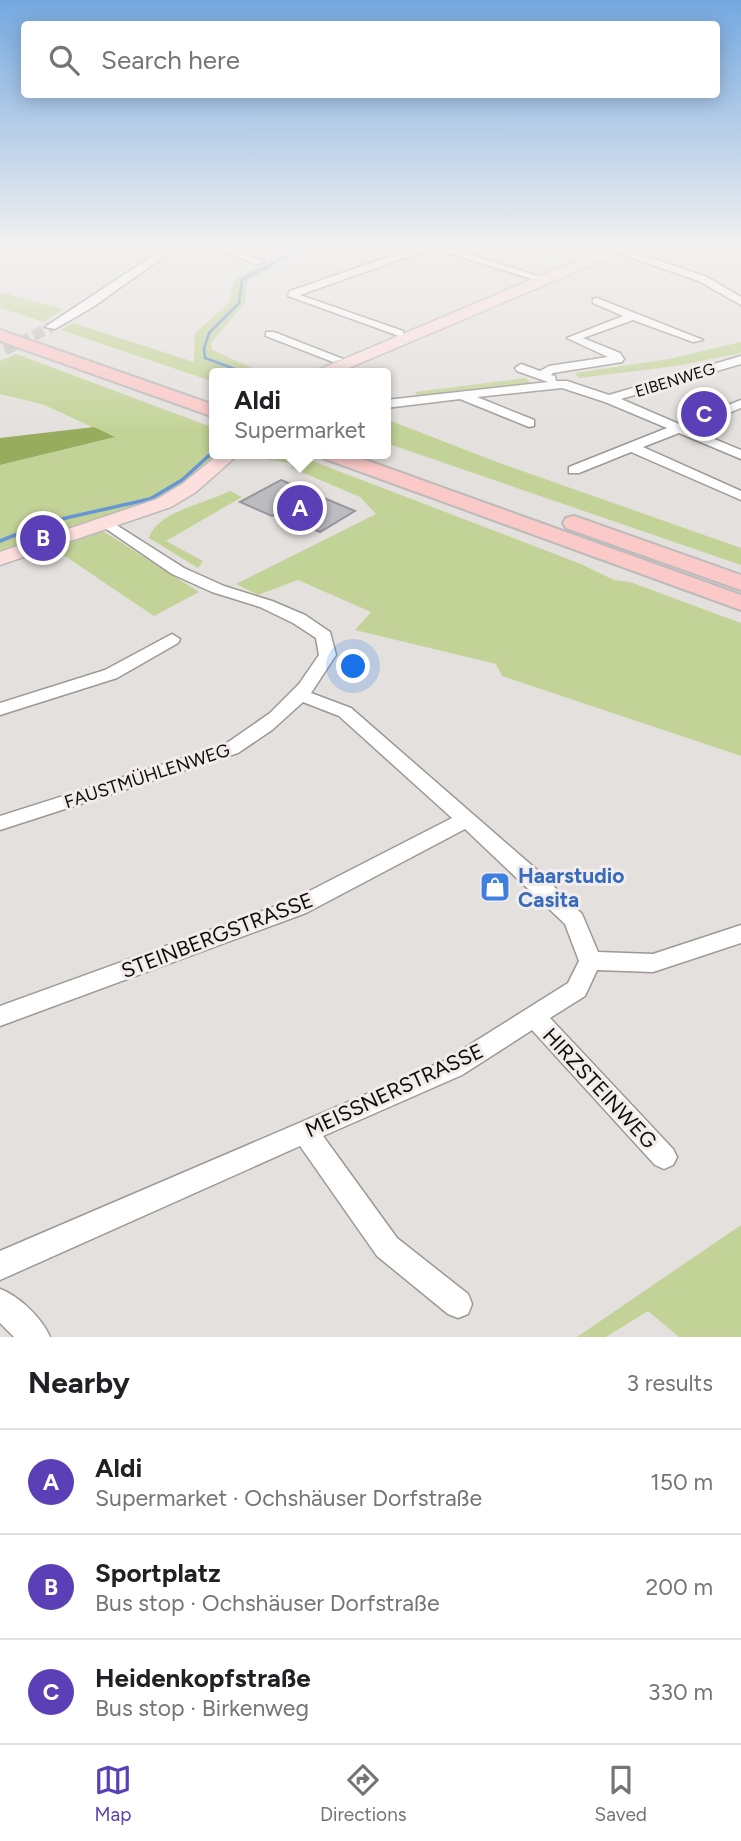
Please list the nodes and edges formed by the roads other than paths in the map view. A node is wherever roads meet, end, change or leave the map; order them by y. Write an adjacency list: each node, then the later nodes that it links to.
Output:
1 (85, 307): 7 (street)
2 (325, 307): 9 (street)
3 (481, 307): 14 (main road)
4 (612, 307): 5 (street)
5 (633, 316): 10 (street); 16 (street)
6 (0, 320): 21 (highway)
7 (51, 327)
8 (270, 334): 12 (street)
9 (399, 334)
10 (697, 340)
11 (2, 346): 22 (highway)
12 (337, 359)
13 (741, 360): 19 (street, EIBENWEG)
14 (336, 368)
15 (522, 369): 16 (street)
16 (541, 376): 17 (street)
17 (563, 384): 18 (street); 19 (street)
18 (461, 396): 20 (street); 24 (street)
19 (609, 399): 25 (street)
20 (391, 403)
21 (209, 404)
22 (209, 404)
23 (741, 404): 25 (street)
24 (529, 423)
25 (678, 429): 26 (street); 27 (street)
26 (631, 447): 31 (street); 32 (street)
27 (741, 454)
28 (224, 459): 33 (main road)
29 (344, 459): 36 (highway)
30 (391, 459): 35 (highway)
31 (574, 470)
32 (741, 496)
33 (107, 523): 34 (main road); 38 (street, FAUSTMÜHLENWEG)
34 (0, 559)
35 (741, 583)
36 (741, 603)
37 (172, 639): 39 (street)
38 (301, 695): 40 (street); 41 (street, FAUSTMÜHLENWEG)
39 (0, 709)
40 (466, 820): 43 (street); 44 (street, STEINBERGSTRASSE)
41 (0, 823)
42 (739, 936): 43 (street)
43 (590, 961): 45 (street, MEISSNERSTRASSE)
44 (0, 1016)
45 (536, 1018): 46 (street, MEISSNERSTRASSE); 47 (street, HIRZSTEINWEG)
46 (305, 1133): 48 (street, MEISSNERSTRASSE); 50 (street)
47 (664, 1157)
48 (0, 1266)
49 (0, 1303): 51 (street)
50 (458, 1304)
51 (35, 1337)

